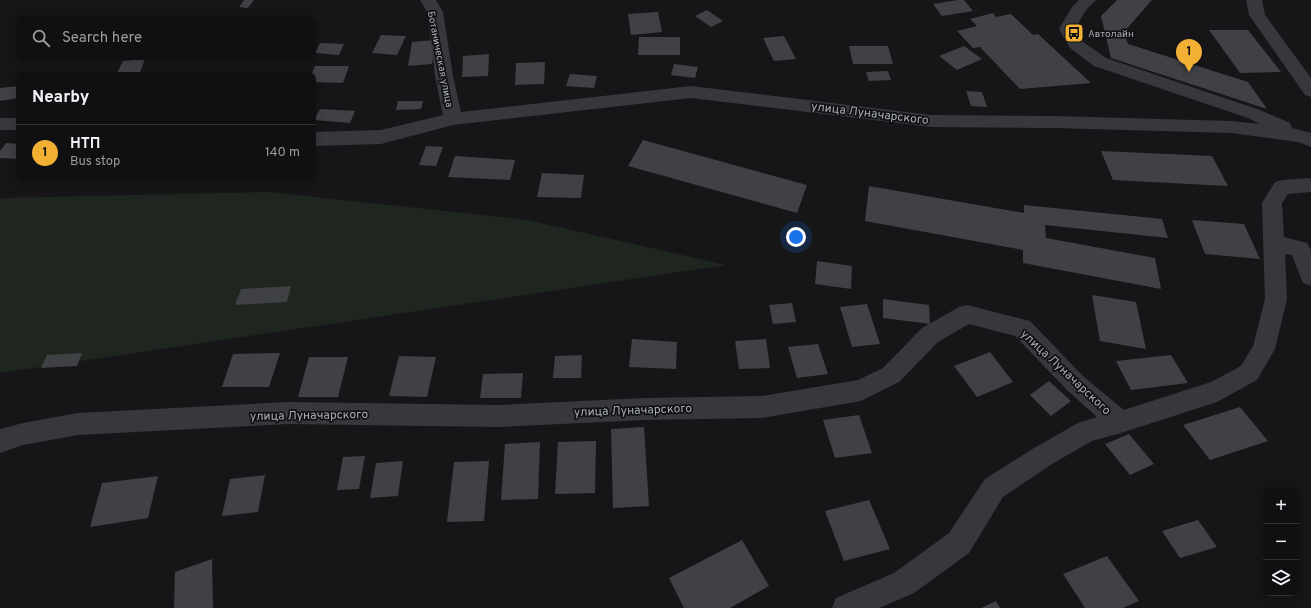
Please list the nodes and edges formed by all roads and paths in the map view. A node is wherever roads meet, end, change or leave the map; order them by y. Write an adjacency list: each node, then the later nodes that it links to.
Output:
1 (428, 0): 5 (street, Ботаническая улица)
2 (1088, 0): 8 (street)
3 (1254, 0): 4 (street)
4 (1311, 91)
5 (453, 119): 8 (street, улица Луначарского); 9 (street, улица Луначарского)
6 (0, 124): 7 (street)
7 (16, 124)
8 (1306, 138)
9 (316, 139)
10 (1311, 185): 11 (street)
11 (1273, 243): 12 (street); 13 (street)
12 (1311, 277)
13 (1121, 422): 14 (street, улица Луначарского); 15 (street)
14 (0, 441)
15 (846, 608)

